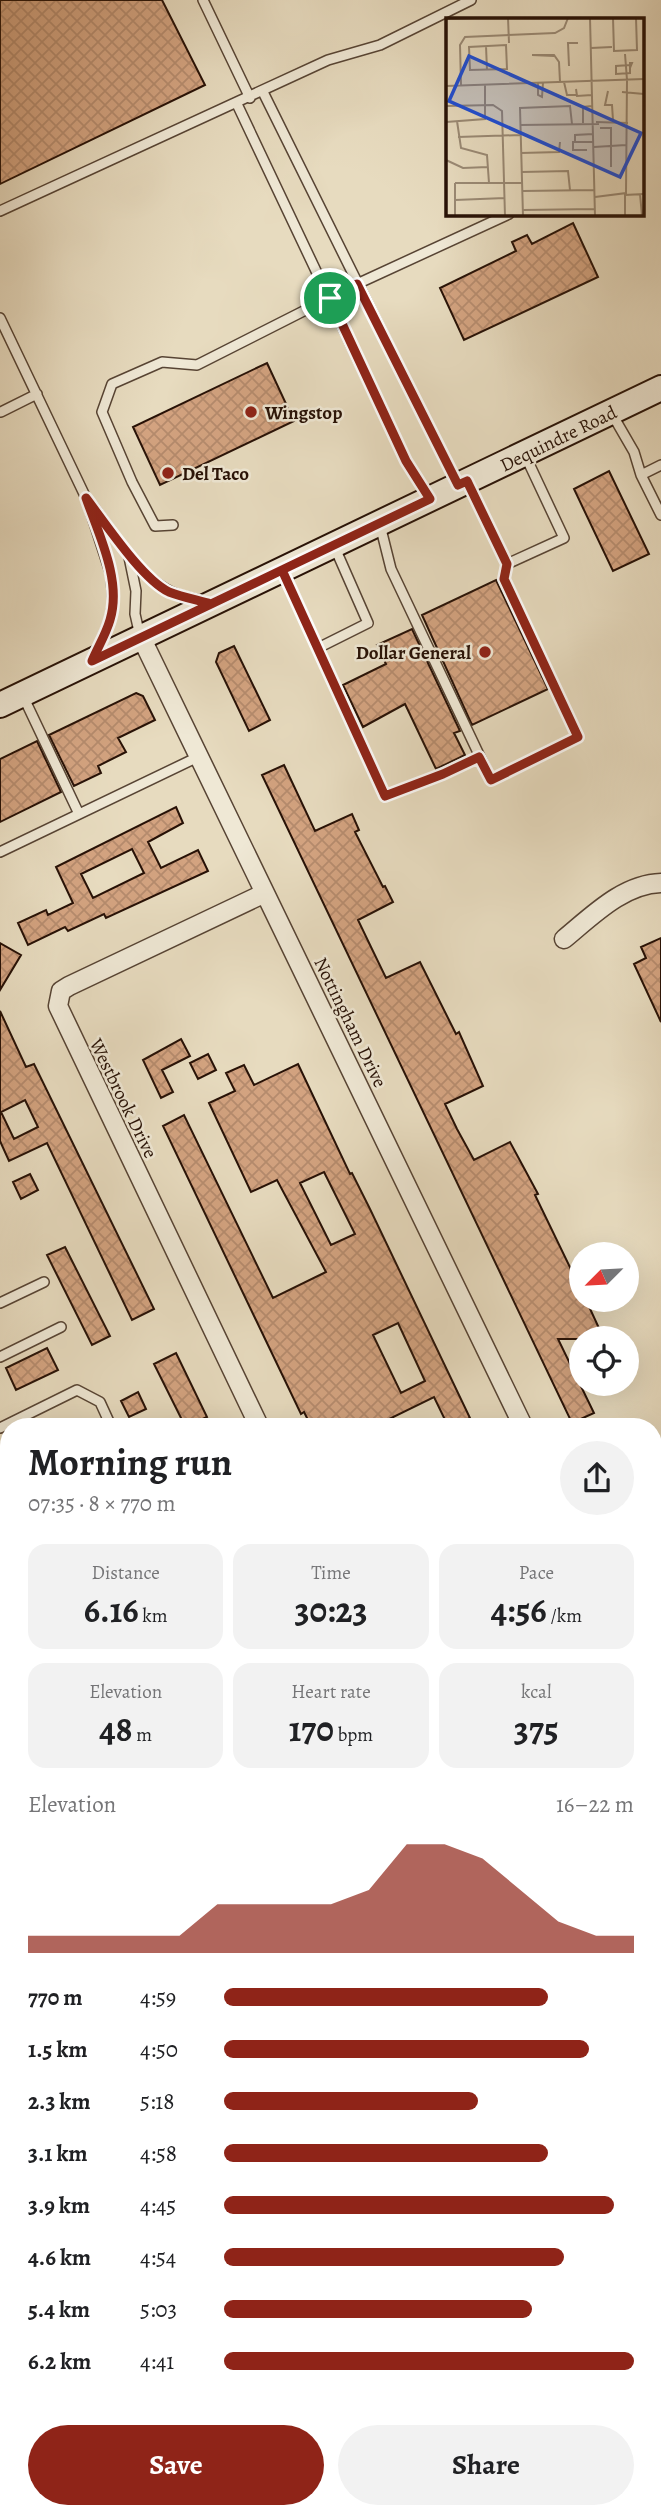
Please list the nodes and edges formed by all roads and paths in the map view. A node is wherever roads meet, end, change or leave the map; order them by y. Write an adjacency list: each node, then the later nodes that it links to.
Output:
1 (203, 0): 4 (lane)
2 (471, 0): 3 (lane)
3 (263, 92): 4 (lane); 8 (lane)
4 (250, 98): 5 (lane)
5 (237, 104): 6 (lane); 9 (lane)
6 (0, 211)
7 (507, 215): 8 (lane)
8 (357, 284): 9 (lane); 18 (lane)
9 (330, 298): 20 (lane); 23 (lane)
10 (0, 318): 12 (lane)
11 (661, 388): 14 (main road, Dequindre Road)
12 (37, 394): 13 (lane); 19 (lane)
13 (0, 411)
14 (611, 412): 15 (main road, Dequindre Road); 17 (lane)
15 (525, 454): 18 (main road, Dequindre Road); 26 (lane)
16 (661, 465): 17 (lane)
17 (641, 475): 21 (lane)
18 (463, 483): 20 (main road, Dequindre Road); 26 (lane)
19 (86, 498): 25 (lane); 31 (lane)
20 (430, 499): 22 (main road, Dequindre Road)
21 (661, 515)
22 (379, 523): 24 (main road, Dequindre Road); 34 (lane)
23 (173, 525)
24 (334, 545): 27 (main road, Dequindre Road); 30 (lane)
25 (129, 555): 28 (lane); 29 (lane)
26 (507, 564): 34 (lane)
27 (282, 570): 28 (main road, Dequindre Road); 30 (lane)
28 (211, 604): 29 (main road, Dequindre Road)
29 (141, 637): 31 (main road, Dequindre Road); 33 (street, Nottingham Drive)
30 (318, 648): 34 (lane)
31 (92, 661): 32 (main road, Dequindre Road)
32 (11, 700): 35 (lane)
33 (200, 756): 35 (lane); 38 (street, Nottingham Drive)
34 (479, 757)
35 (79, 814): 36 (lane)
36 (0, 852)
37 (661, 883): 39 (street)
38 (265, 893): 46 (street, Westbrook Drive); 47 (street, Nottingham Drive)
39 (564, 939)
40 (44, 1282): 41 (lane)
41 (0, 1303)
42 (61, 1327): 43 (lane)
43 (0, 1357)
44 (20, 1418): 45 (lane)
45 (107, 1418)
46 (255, 1418)
47 (519, 1418)

